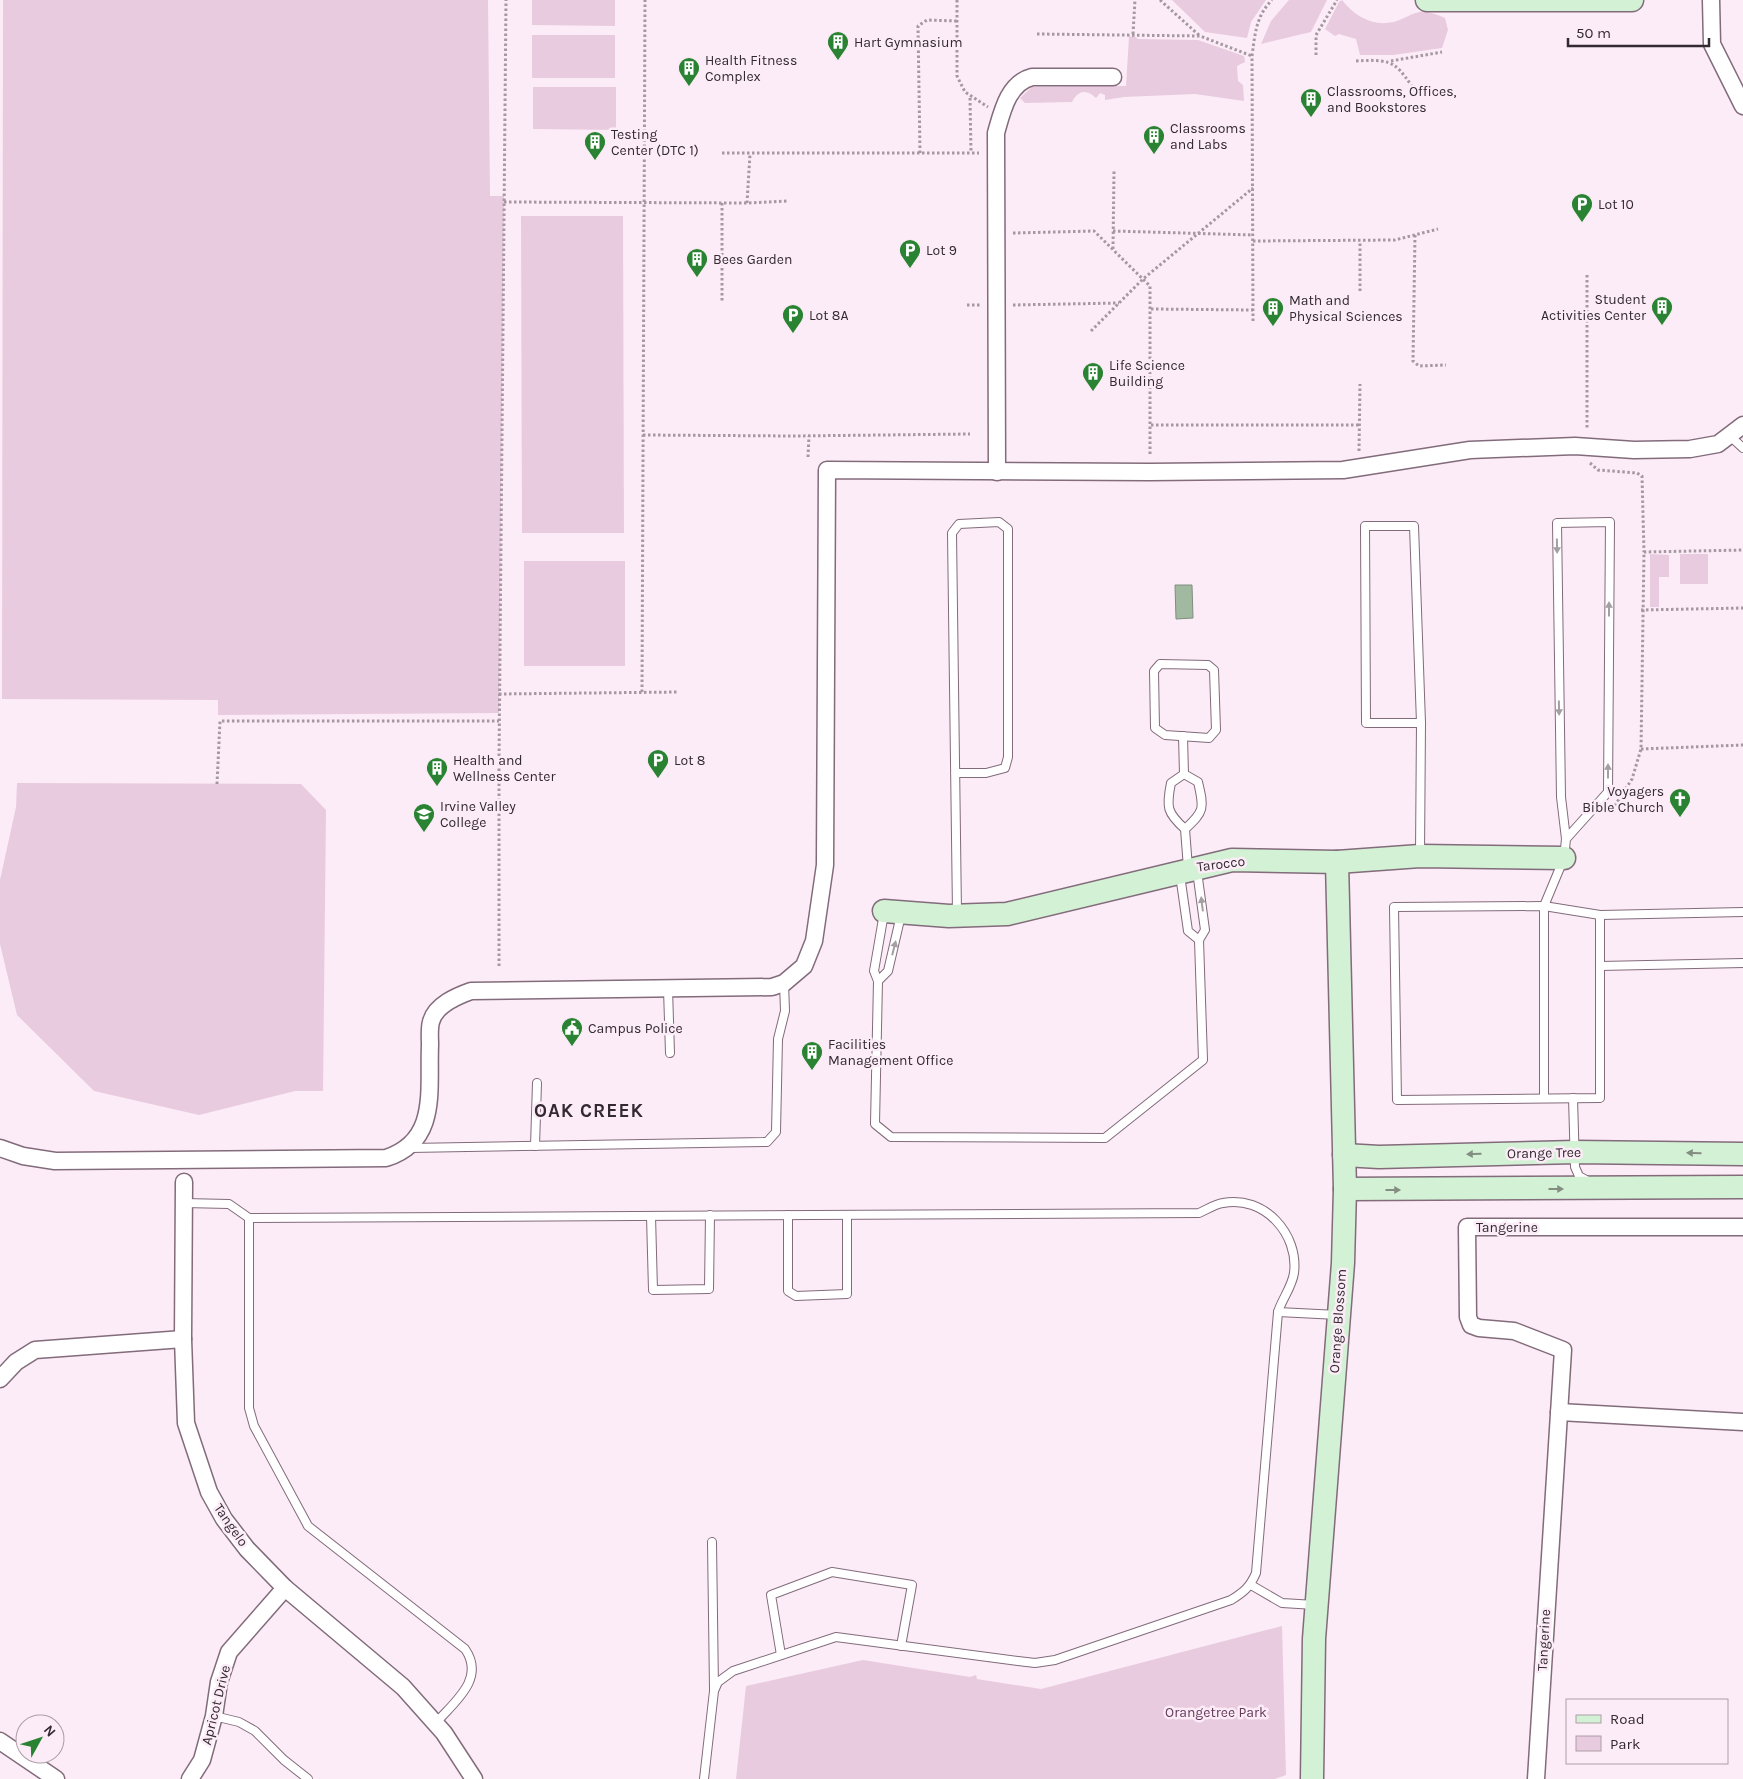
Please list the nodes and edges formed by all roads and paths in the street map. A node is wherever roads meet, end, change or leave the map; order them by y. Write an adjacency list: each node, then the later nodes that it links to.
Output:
1 (506, 0): 33 (path)
2 (645, 0): 34 (path)
3 (957, 0): 11 (path)
4 (1135, 0): 13 (path)
5 (1160, 0): 14 (path)
6 (1272, 0): 16 (path)
7 (1337, 0): 17 (path)
8 (1427, 0): 9 (street)
9 (1632, 0)
10 (1711, 0): 23 (street)
11 (957, 21): 22 (path); 26 (path)
12 (1037, 34): 13 (path)
13 (1133, 34): 14 (path)
14 (1200, 36): 16 (path)
15 (1442, 52): 19 (path)
16 (1252, 56): 31 (path)
17 (1316, 56)
18 (1356, 61): 19 (path)
19 (1390, 61): 21 (path)
20 (1114, 77): 24 (street)
21 (1419, 96)
22 (970, 97): 24 (path); 27 (path)
23 (1743, 106)
24 (1002, 113): 28 (street)
25 (722, 153): 29 (path)
26 (920, 153): 27 (path); 29 (path)
27 (971, 153): 28 (path)
28 (994, 153): 39 (street)
29 (750, 154): 36 (path)
30 (1114, 171): 38 (path)
31 (1253, 188): 40 (path); 41 (path)
32 (787, 201): 36 (path)
33 (504, 202): 34 (path); 78 (path)
34 (644, 203): 35 (path); 63 (path)
35 (722, 203): 36 (path); 49 (path)
36 (747, 203)
37 (1438, 229): 42 (path)
38 (1114, 231): 40 (path); 45 (path)
39 (995, 232): 45 (path); 52 (street)
40 (1198, 234): 41 (path); 47 (path)
41 (1253, 235): 43 (path)
42 (1414, 235): 44 (path); 57 (path)
43 (1253, 241): 44 (path); 54 (path)
44 (1360, 241): 48 (path)
45 (1113, 249): 47 (path)
46 (1587, 275): 66 (path)
47 (1143, 279): 50 (path); 53 (path)
48 (1360, 291)
49 (722, 301)
50 (1118, 303): 52 (path); 56 (path)
51 (967, 305): 52 (path)
52 (995, 305): 70 (street)
53 (1151, 309): 54 (path); 59 (path)
54 (1253, 310): 55 (path)
55 (1253, 321)
56 (1090, 331)
57 (1446, 366)
58 (1360, 384): 60 (path)
59 (1150, 425): 60 (path); 71 (path)
60 (1359, 425): 69 (path)
61 (1743, 425): 65 (street)
62 (970, 434): 64 (path)
63 (643, 435): 64 (path); 76 (path)
64 (809, 436): 68 (path)
65 (1730, 436): 66 (street); 67 (lane)
66 (1587, 448): 69 (street); 73 (path)
67 (1743, 448)
68 (808, 457)
69 (1360, 469): 71 (street)
70 (997, 472): 71 (street); 101 (street)
71 (1150, 472)
72 (1743, 550): 73 (path)
73 (1644, 552): 75 (path)
74 (1743, 608): 75 (path)
75 (1641, 610): 82 (path)
76 (642, 692): 77 (path); 78 (path)
77 (678, 692)
78 (499, 694): 79 (path)
79 (499, 721): 85 (path); 98 (path)
80 (1421, 724): 80 (lane); 88 (lane)
81 (1183, 736): 81 (lane); 84 (lane)
82 (1743, 745)
83 (955, 773): 83 (lane); 94 (lane)
84 (1184, 774): 86 (lane); 86 (lane)
85 (217, 784)
86 (1185, 829): 90 (lane)
87 (1565, 848): 87 (lane, one-way to 87); 88 (street, Tarocco); 91 (lane)
88 (1420, 856): 89 (street, Tarocco)
89 (1337, 862): 90 (street, Tarocco); 112 (street, Orange Blossom)
90 (1188, 869): 94 (street, Tarocco); 96 (lane, one-way to 90); 96 (lane)
91 (1544, 906): 95 (lane); 105 (lane); 105 (lane)
92 (893, 911): 94 (street, Tarocco); 100 (lane); 100 (lane, one-way to 92)
93 (1743, 912): 95 (lane)
94 (957, 915)
95 (1600, 915): 99 (lane)
96 (1199, 940): 100 (lane)
97 (1743, 964): 99 (lane)
98 (499, 966)
99 (1600, 966): 106 (lane)
100 (878, 981)
101 (784, 983): 102 (street); 107 (lane)
102 (668, 989): 103 (lane); 109 (street)
103 (670, 1053)
104 (537, 1083): 107 (lane)
105 (1544, 1098): 106 (lane)
106 (1573, 1098): 110 (lane)
107 (535, 1146): 109 (lane)
108 (0, 1148): 109 (street)
109 (408, 1148)
110 (1575, 1152): 111 (street, Orange Tree, one-way to 110); 112 (street, Orange Tree, one-way to 112); 114 (lane)
111 (1743, 1154)
112 (1344, 1155): 116 (street, Orange Blossom)
113 (184, 1182): 117 (street, Tangelo)
114 (1601, 1188): 115 (street); 116 (street, one-way to 114)
115 (1743, 1188)
116 (1345, 1189): 125 (street, Orange Blossom)
117 (184, 1203): 122 (lane); 126 (street, Tangelo)
118 (788, 1215): 119 (lane); 119 (lane); 121 (lane)
119 (847, 1215): 124 (lane)
120 (651, 1216): 121 (lane); 121 (lane); 122 (lane)
121 (710, 1216)
122 (249, 1218): 138 (lane)
123 (1743, 1227): 128 (street, Tangerine)
124 (1278, 1312): 125 (lane); 131 (lane)
125 (1339, 1315): 133 (street, Orange Blossom)
126 (183, 1338): 127 (street); 132 (street, Tangelo)
127 (0, 1379)
128 (1559, 1412): 129 (street); 146 (street, Tangerine)
129 (1743, 1422)
130 (712, 1542): 136 (lane)
131 (1251, 1585): 133 (lane); 134 (lane)
132 (285, 1588): 137 (street, Apricot Drive); 138 (street, Tangelo)
133 (1317, 1605): 145 (street, Orange Blossom)
134 (901, 1646): 135 (lane); 135 (lane)
135 (781, 1655): 136 (lane)
136 (714, 1691): 144 (lane)
137 (214, 1716): 141 (street, Apricot Drive); 142 (lane)
138 (435, 1724): 143 (street, Tangelo)
139 (0, 1741): 140 (street)
140 (56, 1779)
141 (190, 1779)
142 (308, 1779)
143 (474, 1779)
144 (704, 1779)
145 (1312, 1779)
146 (1536, 1779)

